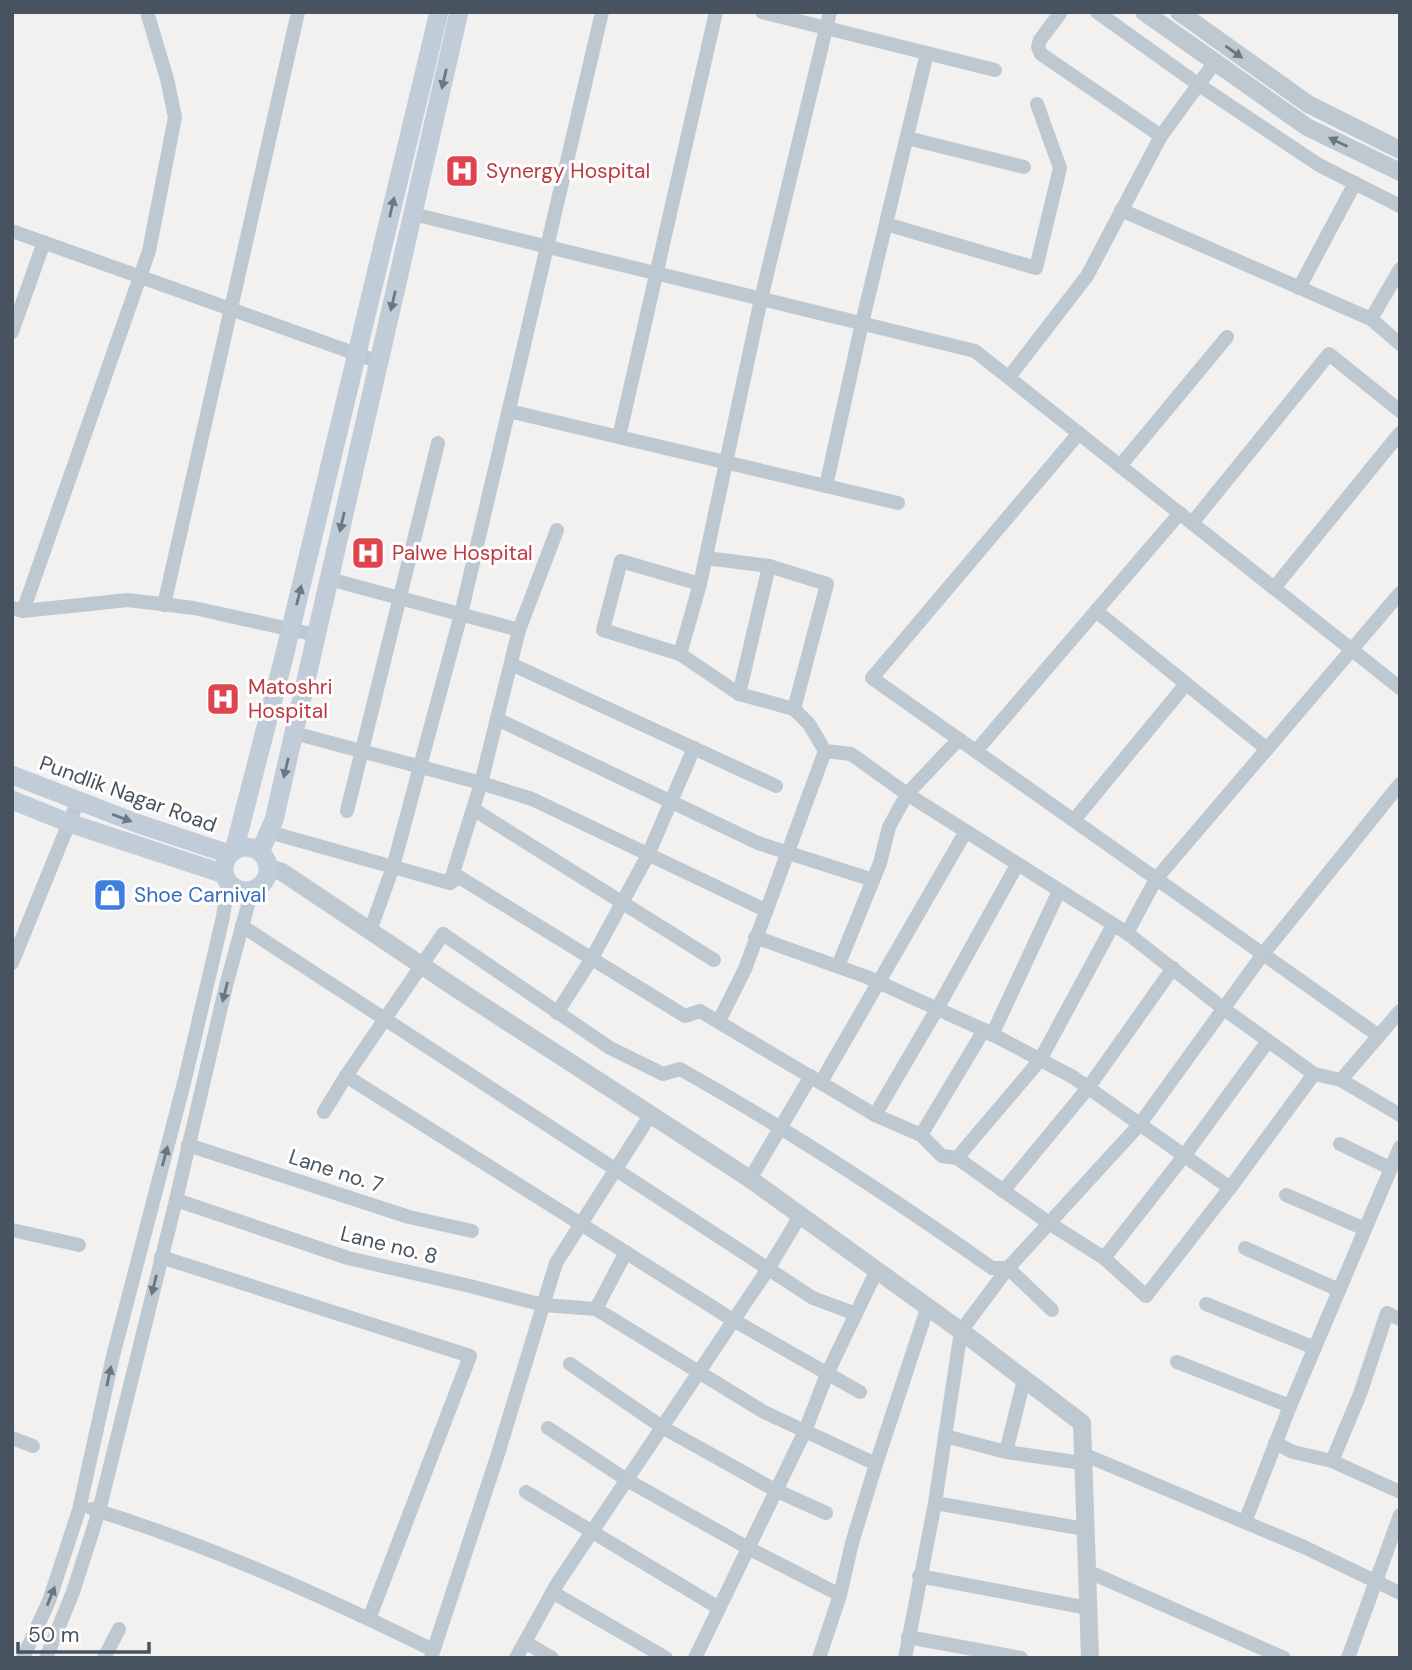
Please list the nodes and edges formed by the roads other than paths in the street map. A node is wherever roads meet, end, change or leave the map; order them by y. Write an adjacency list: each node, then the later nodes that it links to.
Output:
1 (147, 12): 33 (street)
2 (298, 12): 37 (street)
3 (439, 12): 43 (main road, one-way to 3)
4 (459, 12): 27 (main road, one-way to 27)
5 (602, 12): 31 (street)
6 (716, 12): 32 (street)
7 (762, 12): 13 (street)
8 (830, 12): 13 (street)
9 (1061, 12): 19 (street)
10 (1097, 12): 17 (street)
11 (1179, 12): 21 (street, one-way to 21)
12 (1150, 14): 15 (street)
13 (827, 28): 14 (street); 36 (street)
14 (927, 53): 16 (street); 20 (street)
15 (1215, 62): 17 (street); 23 (street, one-way to 15)
16 (995, 70)
17 (1199, 85): 19 (street); 24 (street)
18 (1037, 104): 28 (street)
19 (1161, 136): 26 (street)
20 (906, 138): 22 (street); 28 (street)
21 (1400, 150)
22 (1024, 167)
23 (1400, 172)
24 (1355, 183): 25 (street); 35 (street)
25 (1400, 206)
26 (1121, 210): 35 (street); 45 (street)
27 (413, 214): 31 (street); 44 (main road, one-way to 44)
28 (886, 224): 39 (street)
29 (12, 231): 30 (street)
30 (44, 242): 33 (street); 40 (street)
31 (548, 247): 32 (street); 46 (street)
32 (656, 273): 36 (street); 50 (street)
33 (139, 276): 37 (street); 67 (street)
34 (1397, 278): 38 (street)
35 (1299, 288): 38 (street)
36 (761, 299): 39 (street); 52 (street)
37 (231, 309): 43 (street); 66 (street)
38 (1371, 319): 42 (street)
39 (862, 323): 45 (street); 54 (street)
40 (12, 332)
41 (1227, 337): 53 (street)
42 (1400, 344)
43 (357, 354): 44 (street); 70 (main road, one-way to 43)
44 (379, 362): 61 (main road, one-way to 61)
45 (1009, 377): 48 (street)
46 (509, 411): 50 (street); 69 (street)
47 (1400, 411): 57 (street)
48 (1079, 433): 53 (street); 82 (street)
49 (1400, 433): 63 (street)
50 (619, 437): 52 (street)
51 (438, 443): 65 (street)
52 (726, 462): 54 (street); 59 (street)
53 (1120, 466): 56 (street)
54 (826, 486): 55 (street)
55 (898, 503)
56 (1180, 513): 57 (street); 68 (street)
57 (1192, 523): 63 (street)
58 (557, 530): 71 (street)
59 (706, 558): 60 (street); 62 (street)
60 (769, 566): 78 (street); 79 (street)
61 (329, 579): 65 (street); 72 (main road)
62 (700, 584): 74 (street); 74 (street)
63 (1274, 587): 73 (street)
64 (1400, 593): 73 (street)
65 (401, 598): 69 (street); 85 (street)
66 (164, 605): 67 (street); 70 (street)
67 (18, 609)
68 (1096, 611): 76 (street); 87 (street)
69 (461, 614): 71 (street); 88 (street)
70 (291, 629): 72 (street); 103 (main road)
71 (519, 631): 75 (street)
72 (316, 635): 81 (main road)
73 (1352, 649): 77 (street); 84 (street)
74 (680, 654): 78 (street)
75 (511, 664): 80 (street); 83 (street)
76 (1186, 684): 84 (street); 99 (street)
77 (1400, 688)
78 (739, 694): 79 (street)
79 (794, 709): 86 (street)
80 (497, 719): 90 (street); 96 (street)
81 (294, 733): 85 (street); 102 (main road, one-way to 102)
82 (959, 739): 87 (street); 93 (street)
83 (694, 748): 92 (street); 96 (street)
84 (1267, 749): 110 (street)
85 (363, 750): 88 (street); 98 (street)
86 (825, 751): 93 (street); 104 (street)
87 (976, 751): 99 (street)
88 (420, 766): 90 (street); 108 (street)
89 (12, 775): 95 (main road, Pundlik Nagar Road)
90 (481, 783): 97 (street); 105 (street)
91 (1400, 784): 122 (street)
92 (776, 786)
93 (907, 794): 101 (street); 111 (street)
94 (12, 800): 100 (main road, Pundlik Nagar Road)
95 (78, 801): 100 (street); 103 (main road, Pundlik Nagar Road, one-way to 103)
96 (671, 802): 104 (street); 105 (street)
97 (473, 809): 112 (street); 115 (street)
98 (347, 811)
99 (1074, 820): 110 (street)
100 (69, 823): 109 (main road, Pundlik Nagar Road); 125 (street)
101 (966, 831): 107 (street); 129 (street)
102 (269, 832): 106 (main road); 108 (street)
103 (231, 852): 106 (main road); 109 (main road)
104 (786, 853): 111 (street); 116 (street)
105 (648, 855): 115 (street); 116 (street)
106 (264, 860): 113 (main road); 119 (street)
107 (1017, 864): 114 (street); 130 (street)
108 (393, 867): 112 (street); 119 (street)
109 (226, 878): 113 (main road); 140 (street)
110 (1156, 879): 120 (street); 122 (street)
111 (873, 880): 127 (street)
112 (450, 883): 123 (street)
113 (252, 890): 118 (street)
114 (1059, 891): 117 (street); 136 (street)
115 (622, 902): 123 (street); 124 (street)
116 (765, 910): 121 (street)
117 (1113, 925): 120 (street); 139 (street)
118 (242, 926): 134 (street); 141 (street, one-way to 141)
119 (370, 930): 126 (street)
120 (1127, 933): 128 (street)
121 (755, 937): 127 (street); 135 (street)
122 (1263, 954): 131 (street); 137 (street)
123 (592, 958): 133 (street); 135 (street)
124 (714, 960)
125 (12, 963)
126 (422, 966): 133 (street); 134 (street); 148 (street)
127 (838, 966): 129 (street)
128 (1173, 968): 131 (street); 146 (street)
129 (879, 982): 130 (street); 144 (street)
130 (937, 1009): 136 (street); 149 (street)
131 (1224, 1009): 138 (street); 151 (street)
132 (1400, 1011): 137 (street)
133 (557, 1013): 152 (street)
134 (384, 1021): 143 (street); 160 (street)
135 (719, 1021): 144 (street)
136 (988, 1032): 139 (street); 153 (street)
137 (1379, 1036): 145 (street)
138 (1268, 1041): 142 (street); 157 (street)
139 (1040, 1060): 146 (street); 158 (street)
140 (188, 1066): 141 (street); 214 (street, one-way to 140)
141 (207, 1069): 155 (street)
142 (1314, 1074): 145 (street); 162 (street)
143 (346, 1076): 147 (street); 167 (street)
144 (816, 1079): 149 (street); 152 (street)
145 (1341, 1080): 150 (street)
146 (1088, 1088): 151 (street); 163 (street)
147 (324, 1112)
148 (651, 1114): 160 (street); 161 (street)
149 (875, 1115): 153 (street)
150 (1400, 1115)
151 (1140, 1124): 157 (street); 168 (street)
152 (781, 1127): 161 (street); 177 (street)
153 (921, 1135): 158 (street)
154 (1340, 1144): 159 (street)
155 (188, 1145): 165 (street); 171 (street, Lane no. 7)
156 (1400, 1147): 159 (street)
157 (1184, 1156): 162 (street); 176 (street)
158 (957, 1158): 163 (street)
159 (1390, 1168): 169 (street)
160 (615, 1170): 167 (street); 178 (street)
161 (750, 1179): 166 (street)
162 (1230, 1188): 176 (street)
163 (1003, 1191): 168 (street)
164 (1286, 1195): 169 (street)
165 (176, 1200): 175 (street); 182 (street, Lane no. 8)
166 (800, 1216): 178 (street); 179 (street)
167 (581, 1223): 174 (street); 182 (street)
168 (1049, 1223): 176 (street); 177 (street)
169 (1365, 1228): 180 (street)
170 (12, 1230): 172 (street)
171 (472, 1231)
172 (79, 1245)
173 (1245, 1248): 180 (street)
174 (626, 1252): 183 (street); 188 (street)
175 (161, 1257): 215 (street, one-way to 215); 230 (street)
176 (1104, 1258)
177 (1009, 1268): 185 (street); 189 (street)
178 (768, 1269): 186 (street); 188 (street)
179 (876, 1272): 184 (street); 186 (street)
180 (1339, 1290): 190 (street)
181 (1206, 1304): 190 (street)
182 (543, 1306): 183 (street, Lane no. 8); 234 (street)
183 (596, 1309): 193 (street)
184 (927, 1309): 189 (street); 208 (street)
185 (1052, 1310)
186 (856, 1314): 194 (street)
187 (1400, 1319): 207 (street)
188 (733, 1321): 193 (street); 194 (street)
189 (961, 1331): 195 (street); 201 (street)
190 (1315, 1348): 197 (street)
191 (1177, 1362): 197 (street)
192 (570, 1364): 198 (street)
193 (698, 1373): 198 (street); 200 (street)
194 (827, 1374): 196 (street); 200 (street)
195 (1024, 1380): 205 (street); 206 (street)
196 (860, 1392)
197 (1290, 1406): 203 (street)
198 (662, 1427): 209 (street); 210 (street)
199 (548, 1428): 209 (street)
200 (805, 1431): 208 (street); 210 (street)
201 (944, 1436): 205 (street); 213 (street)
202 (12, 1438): 204 (street)
203 (1275, 1443): 207 (street); 218 (street)
204 (33, 1446)
205 (1006, 1452): 206 (street)
206 (1082, 1459): 218 (street); 219 (street)
207 (1332, 1461): 212 (street)
208 (876, 1464): 227 (street)
209 (627, 1480): 220 (street); 221 (street)
210 (775, 1490): 216 (street); 221 (street)
211 (526, 1492): 220 (street)
212 (1400, 1492)
213 (934, 1503): 219 (street); 223 (street)
214 (80, 1505): 215 (street); 236 (street, one-way to 214)
215 (99, 1511): 230 (street); 237 (street)
216 (826, 1513)
217 (1400, 1515): 224 (street)
218 (1245, 1522): 224 (street)
219 (1085, 1529): 222 (street)
220 (591, 1533): 225 (street); 228 (street)
221 (748, 1548): 227 (street); 228 (street)
222 (1087, 1570): 229 (street); 247 (street)
223 (919, 1576): 229 (street); 232 (street)
224 (1377, 1583): 226 (street); 248 (street)
225 (552, 1592): 233 (street); 241 (street)
226 (1400, 1592)
227 (840, 1595): 243 (street)
228 (719, 1608): 242 (street)
229 (1088, 1608): 246 (street)
230 (369, 1619): 234 (street)
231 (119, 1629): 238 (street)
232 (908, 1637): 235 (street); 244 (street)
233 (525, 1642): 239 (street); 240 (street)
234 (432, 1654)
235 (974, 1654): 245 (street)
236 (23, 1658)
237 (46, 1658)
238 (104, 1658)
239 (516, 1658)
240 (552, 1658)
241 (666, 1658)
242 (695, 1658)
243 (819, 1658)
244 (905, 1658)
245 (1021, 1658)
246 (1090, 1658)
247 (1284, 1658)
248 (1348, 1658)

